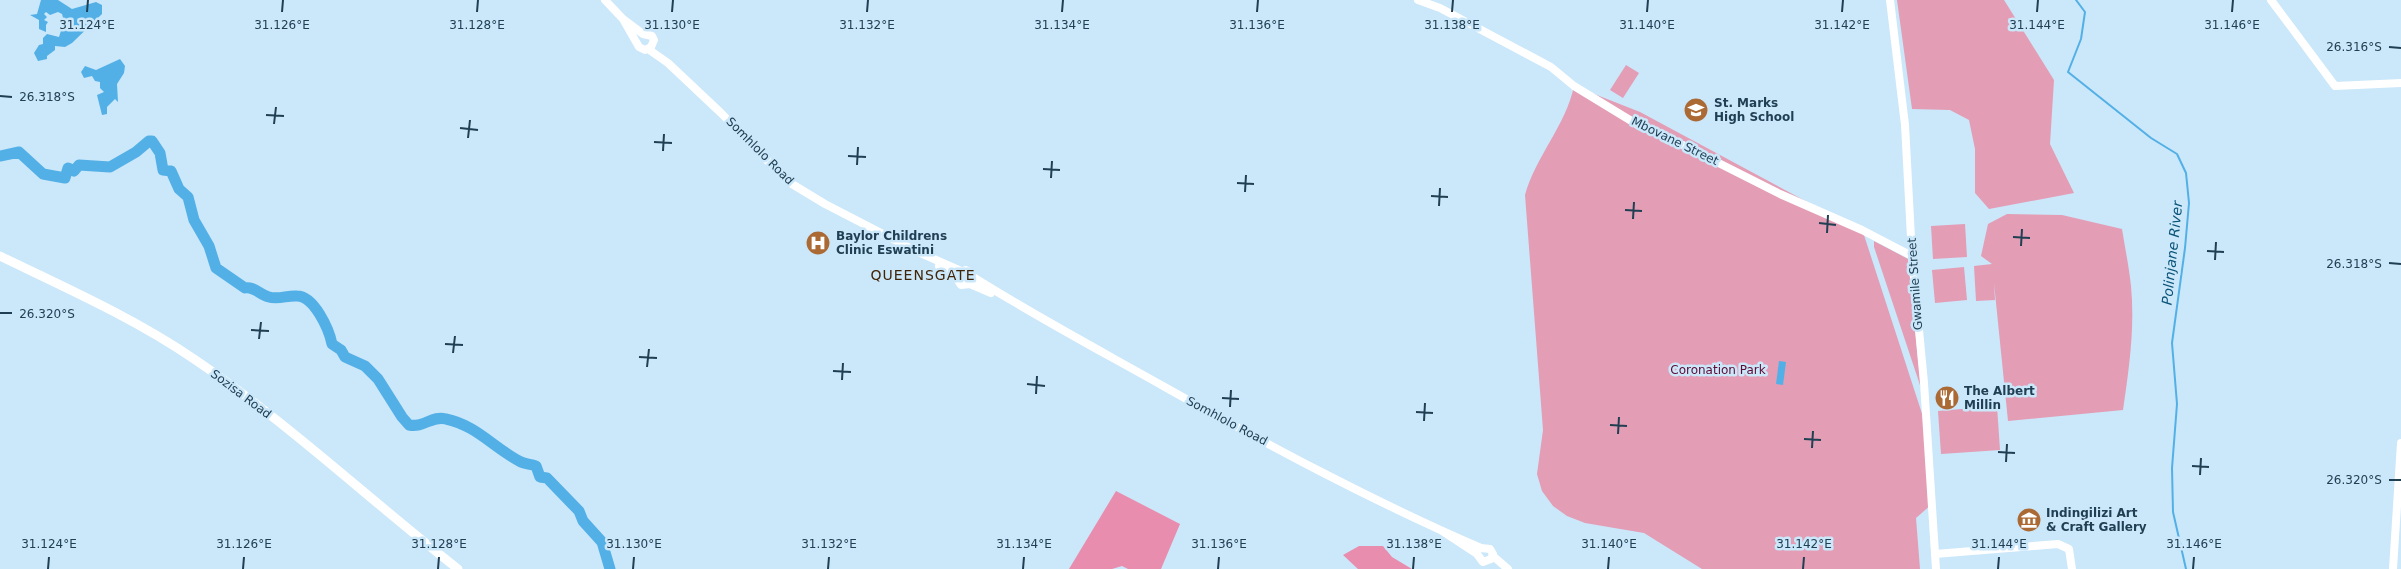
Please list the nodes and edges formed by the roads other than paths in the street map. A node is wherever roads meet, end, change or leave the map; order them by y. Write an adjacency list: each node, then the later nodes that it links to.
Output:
1 (605, 0): 5 (main road, Somhlolo Road)
2 (1418, 0): 13 (main road, Mbovane Street)
3 (1890, 0): 13 (main road, Gwamile Street)
4 (2271, 0): 11 (main road)
5 (623, 19): 6 (main road, Somhlolo Road); 7 (main road, Somhlolo Road)
6 (643, 34): 7 (main road); 8 (main road, Somhlolo Road)
7 (637, 40): 9 (main road, Somhlolo Road)
8 (654, 43): 9 (main road); 10 (main road, Somhlolo Road)
9 (648, 49): 10 (main road, Somhlolo Road)
10 (668, 63): 14 (main road, Somhlolo Road)
11 (2401, 83)
12 (0, 256): 20 (main road, Sozisa Road)
13 (1912, 256): 18 (main road, Gwamile Street)
14 (959, 274): 15 (main road, Somhlolo Road); 15 (main road, Somhlolo Road)
15 (971, 280): 17 (main road, Somhlolo Road)
16 (2401, 443): 25 (main road)
17 (1479, 551): 19 (main road, Somhlolo Road); 19 (main road, Somhlolo Road)
18 (1935, 554): 23 (main road, Gwamile Street); 24 (main road)
19 (1490, 559): 21 (main road, Somhlolo Road); 22 (main road, Somhlolo Road)
20 (458, 569)
21 (1501, 569)
22 (1508, 569)
23 (1936, 569)
24 (2072, 569)
25 (2393, 569)

